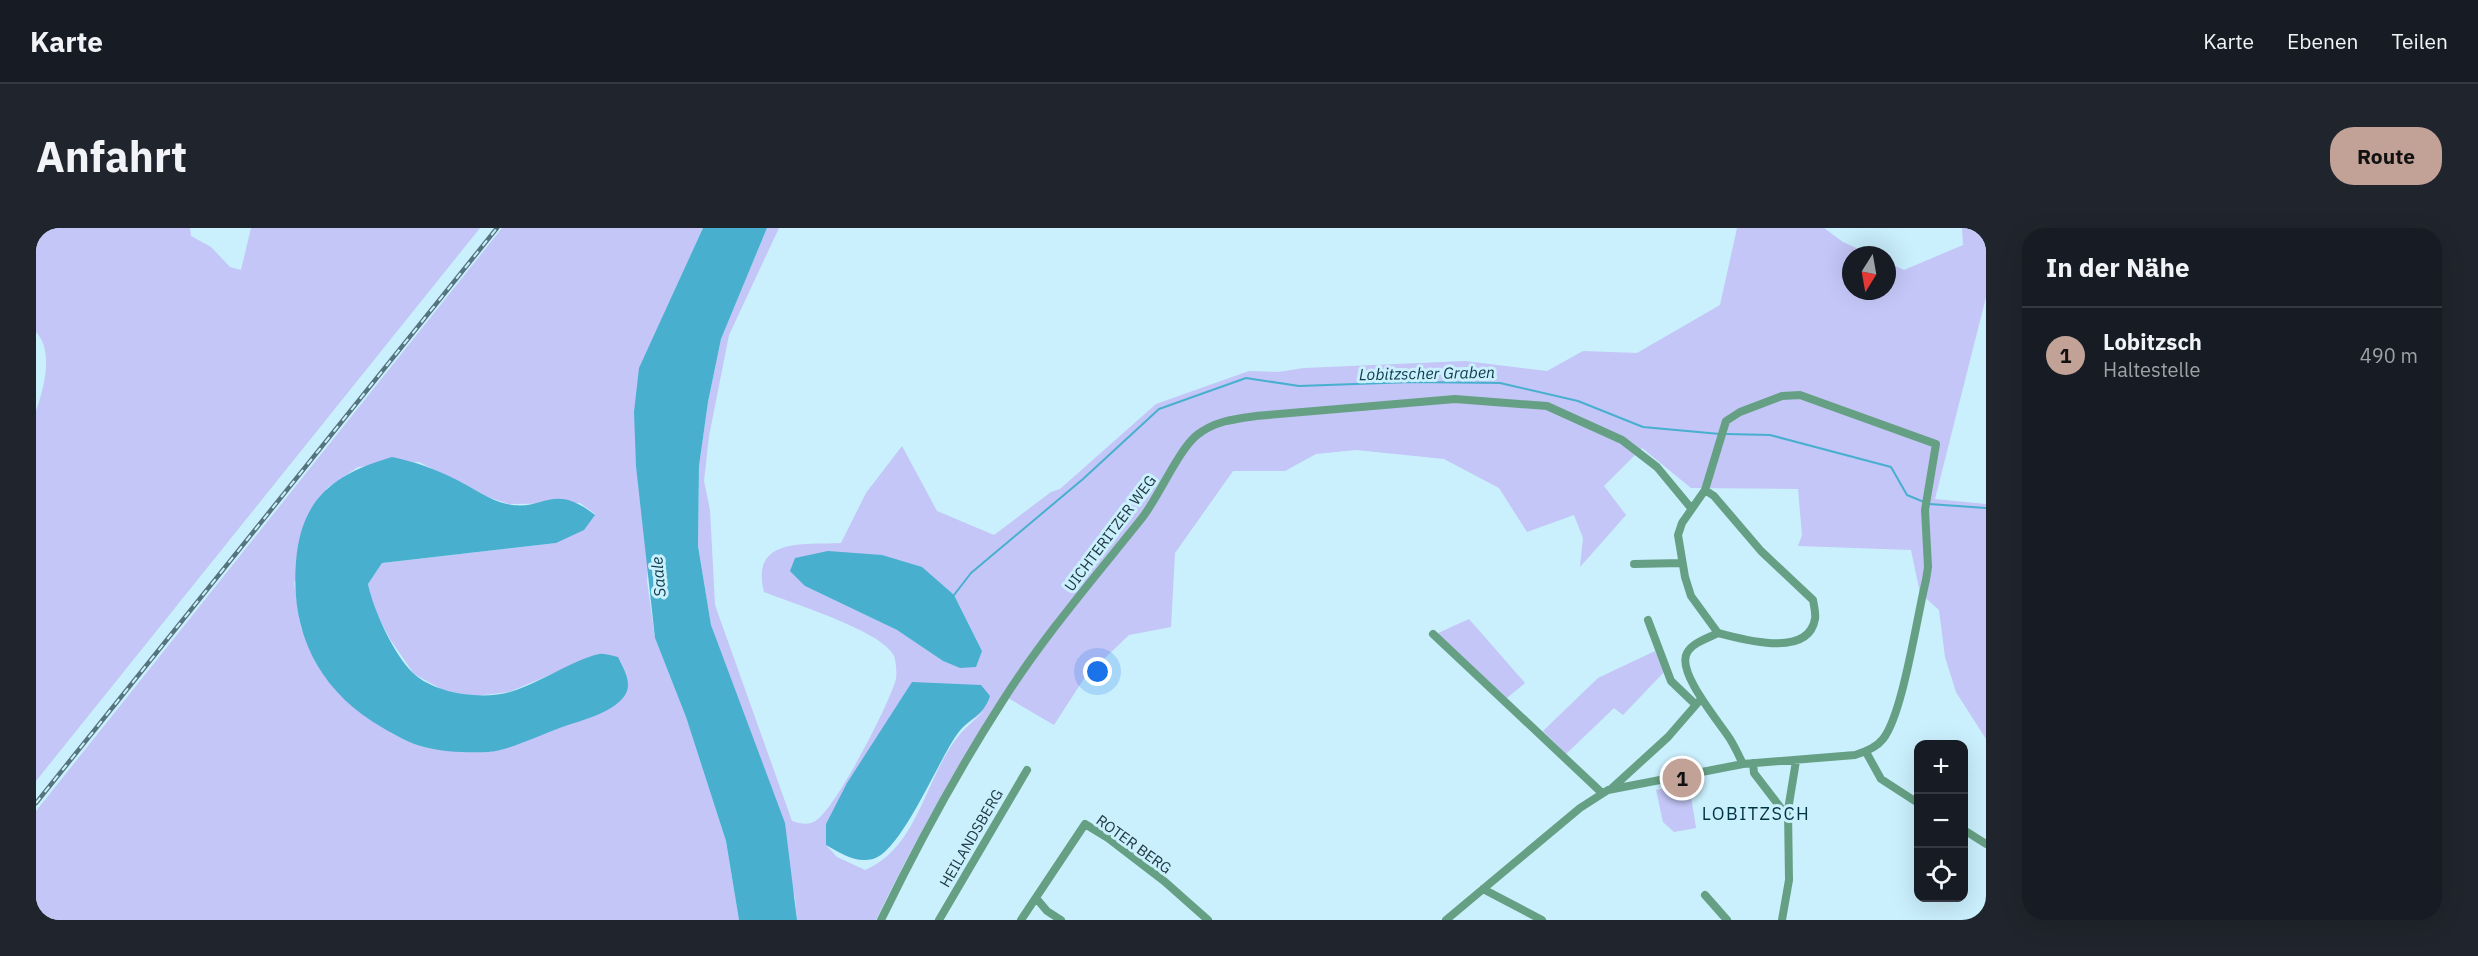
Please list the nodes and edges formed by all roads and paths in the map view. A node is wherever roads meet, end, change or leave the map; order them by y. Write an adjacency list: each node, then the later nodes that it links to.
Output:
1 (1705, 490): 2 (street); 6 (street); 9 (street)
2 (1691, 508): 3 (street); 23 (street, UICHTERITZER WEG)
3 (1681, 563): 4 (street); 6 (street)
4 (1634, 564)
5 (1648, 620): 8 (street)
6 (1718, 633): 8 (street)
7 (1433, 634): 15 (street)
8 (1698, 701): 12 (street); 14 (street)
9 (1866, 752): 10 (street); 16 (street)
10 (1796, 760): 11 (street); 17 (street)
11 (1753, 763): 12 (street); 17 (street)
12 (1743, 764): 14 (street)
13 (1027, 770): 24 (street, HEILANDSBERG)
14 (1611, 789): 15 (street)
15 (1599, 795): 20 (street)
16 (1914, 800)
17 (1787, 816): 31 (street)
18 (1968, 833): 19 (street)
19 (1986, 844)
20 (1483, 889): 28 (street); 29 (street)
21 (1705, 895): 30 (street)
22 (1036, 898): 25 (street, ROTER BERG); 26 (street); 27 (street, ROTER BERG)
23 (880, 920)
24 (939, 920)
25 (1021, 920)
26 (1061, 920)
27 (1208, 920)
28 (1446, 920)
29 (1542, 920)
30 (1727, 920)
31 (1782, 920)

